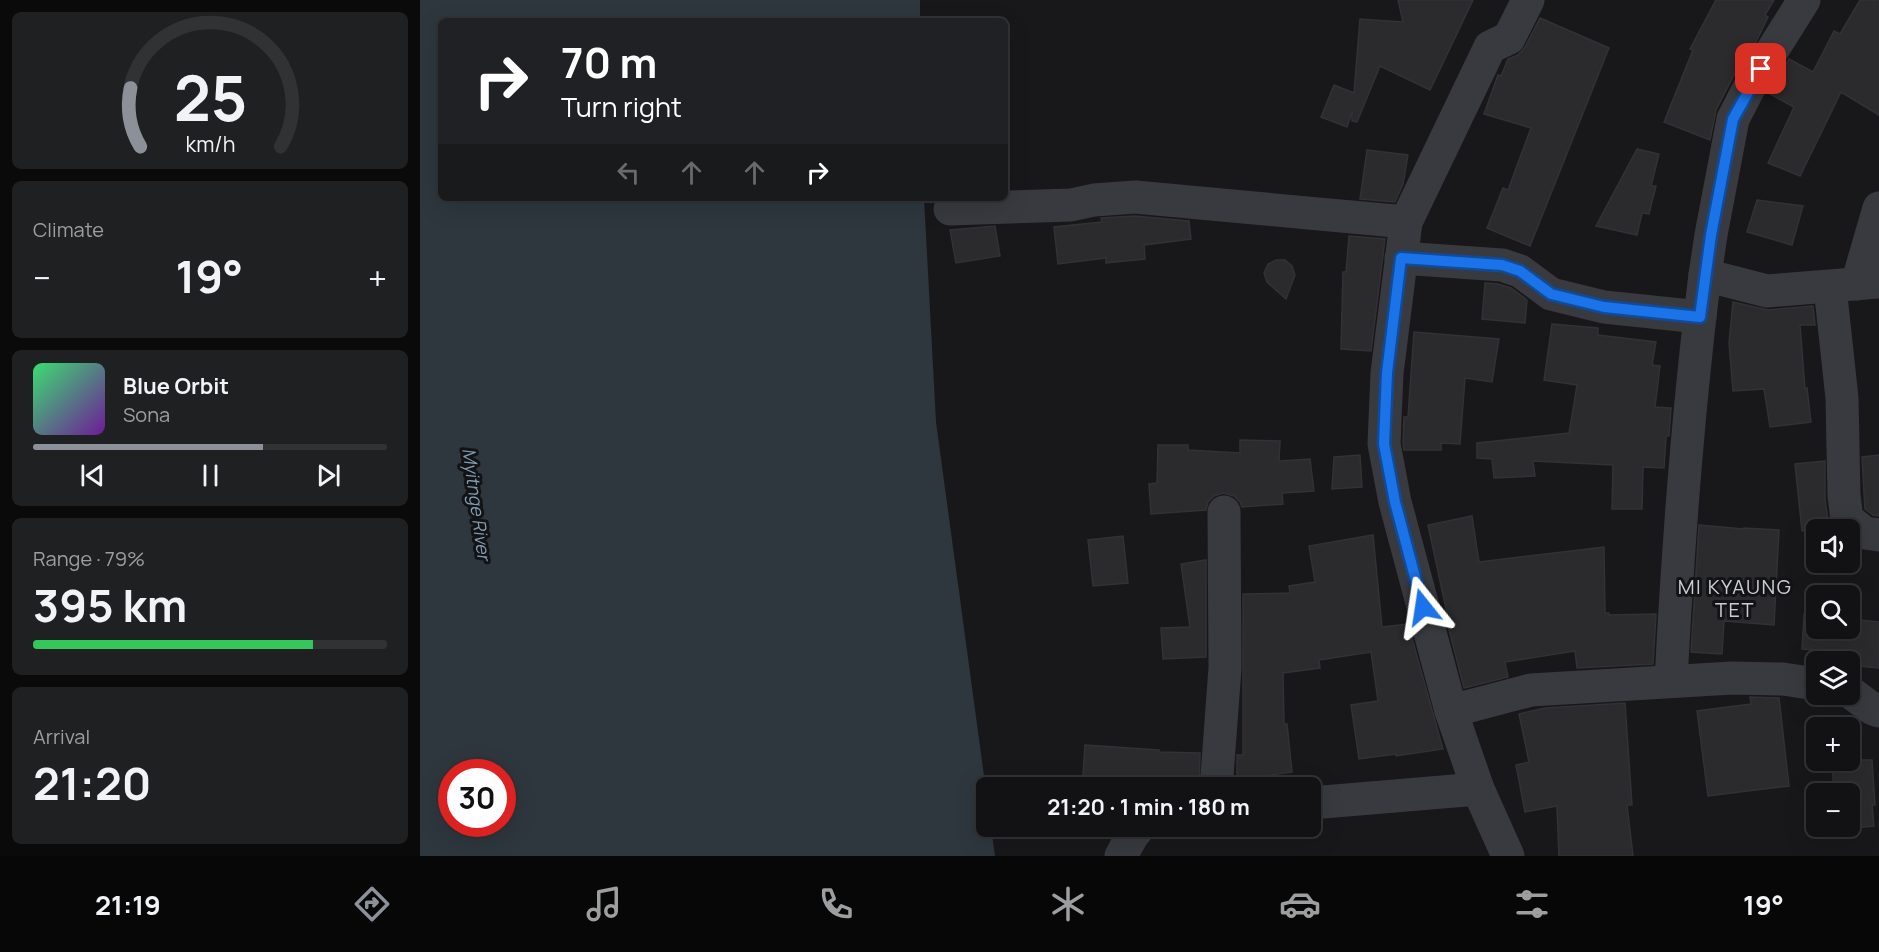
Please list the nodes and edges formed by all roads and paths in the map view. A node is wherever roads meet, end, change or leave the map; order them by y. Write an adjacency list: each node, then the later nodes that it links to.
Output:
1 (1528, 0): 5 (street)
2 (1804, 0): 7 (street)
3 (1879, 208): 8 (street)
4 (950, 209): 5 (street)
5 (1407, 222): 6 (street)
6 (1401, 258): 9 (street); 15 (street)
7 (1705, 275): 8 (street); 9 (street)
8 (1855, 284): 11 (street)
9 (1700, 317): 12 (street)
10 (1224, 512): 17 (street)
11 (1879, 535)
12 (1671, 681): 13 (street); 15 (street)
13 (1806, 682)
14 (1860, 700): 16 (street)
15 (1452, 711): 18 (street)
16 (1879, 711)
17 (1219, 777)
18 (1478, 789): 19 (street); 22 (street)
19 (1321, 802)
20 (1131, 837): 21 (street)
21 (1121, 856)
22 (1508, 856)

